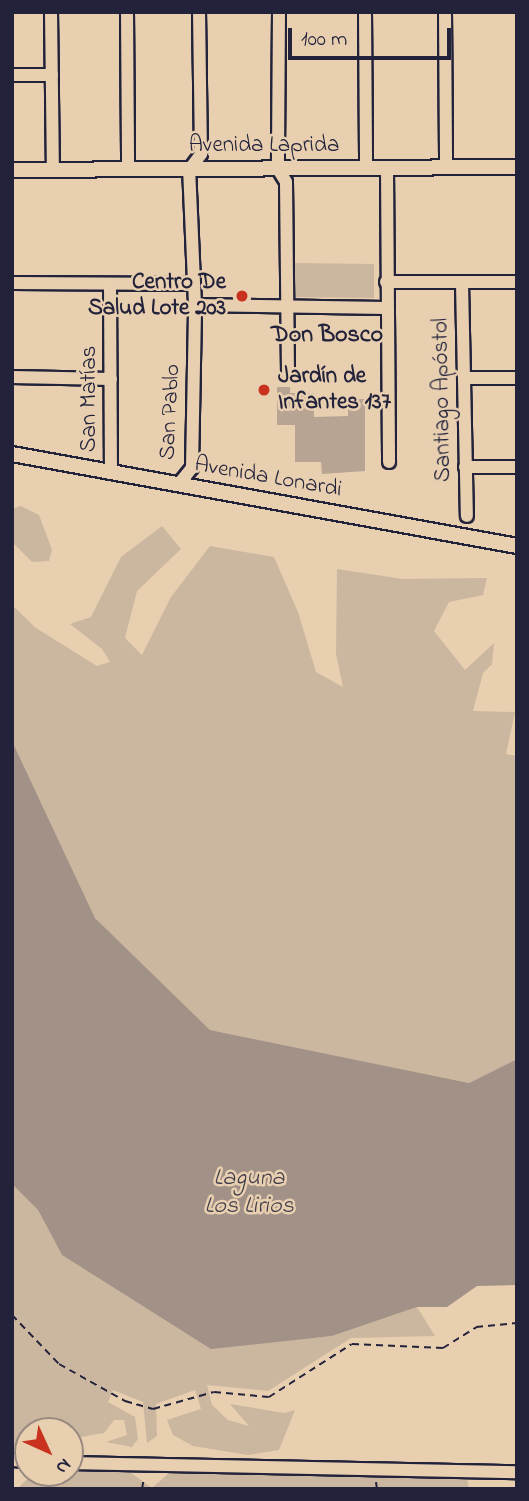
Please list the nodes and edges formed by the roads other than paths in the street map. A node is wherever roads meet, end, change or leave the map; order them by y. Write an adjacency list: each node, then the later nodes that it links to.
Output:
1 (51, 12): 8 (street)
2 (127, 12): 16 (street)
3 (199, 12): 17 (street, San Pablo)
4 (279, 12): 12 (street)
5 (365, 12): 10 (street)
6 (445, 12): 11 (street)
7 (12, 75): 8 (street)
8 (52, 75): 15 (street)
9 (517, 167): 11 (street, Avenida Laprida)
10 (366, 168): 12 (street, Avenida Laprida); 13 (street, Avenida Laprida)
11 (446, 168): 13 (street, Avenida Laprida)
12 (278, 169): 17 (street, Avenida Laprida); 26 (street)
13 (387, 169): 18 (street)
14 (12, 170): 15 (street, Avenida Laprida)
15 (53, 170): 16 (street, Avenida Laprida)
16 (128, 170): 17 (street, Avenida Laprida)
17 (190, 170): 22 (street, San Pablo)
18 (386, 282): 21 (street); 25 (street)
19 (517, 282): 21 (street)
20 (12, 283): 23 (street)
21 (462, 283): 29 (street, Santiago Apóstol)
22 (191, 284): 23 (street); 24 (street, San Pablo)
23 (110, 285): 31 (street, San Matías)
24 (195, 305): 26 (street); 37 (street, San Pablo)
25 (386, 308): 26 (street); 33 (street)
26 (287, 309): 27 (street)
27 (288, 375)
28 (12, 377): 31 (street)
29 (464, 378): 30 (street); 34 (street, Santiago Apóstol)
30 (517, 378)
31 (111, 379): 36 (street, San Matías)
32 (12, 454): 36 (street, Avenida Lonardi)
33 (389, 462)
34 (465, 467): 35 (street); 38 (street, Santiago Apóstol)
35 (517, 467)
36 (111, 471): 37 (street, Avenida Lonardi)
37 (178, 485): 39 (street, Avenida Lonardi)
38 (467, 516)
39 (517, 546)
40 (84, 1464): 41 (street)
41 (517, 1472)

